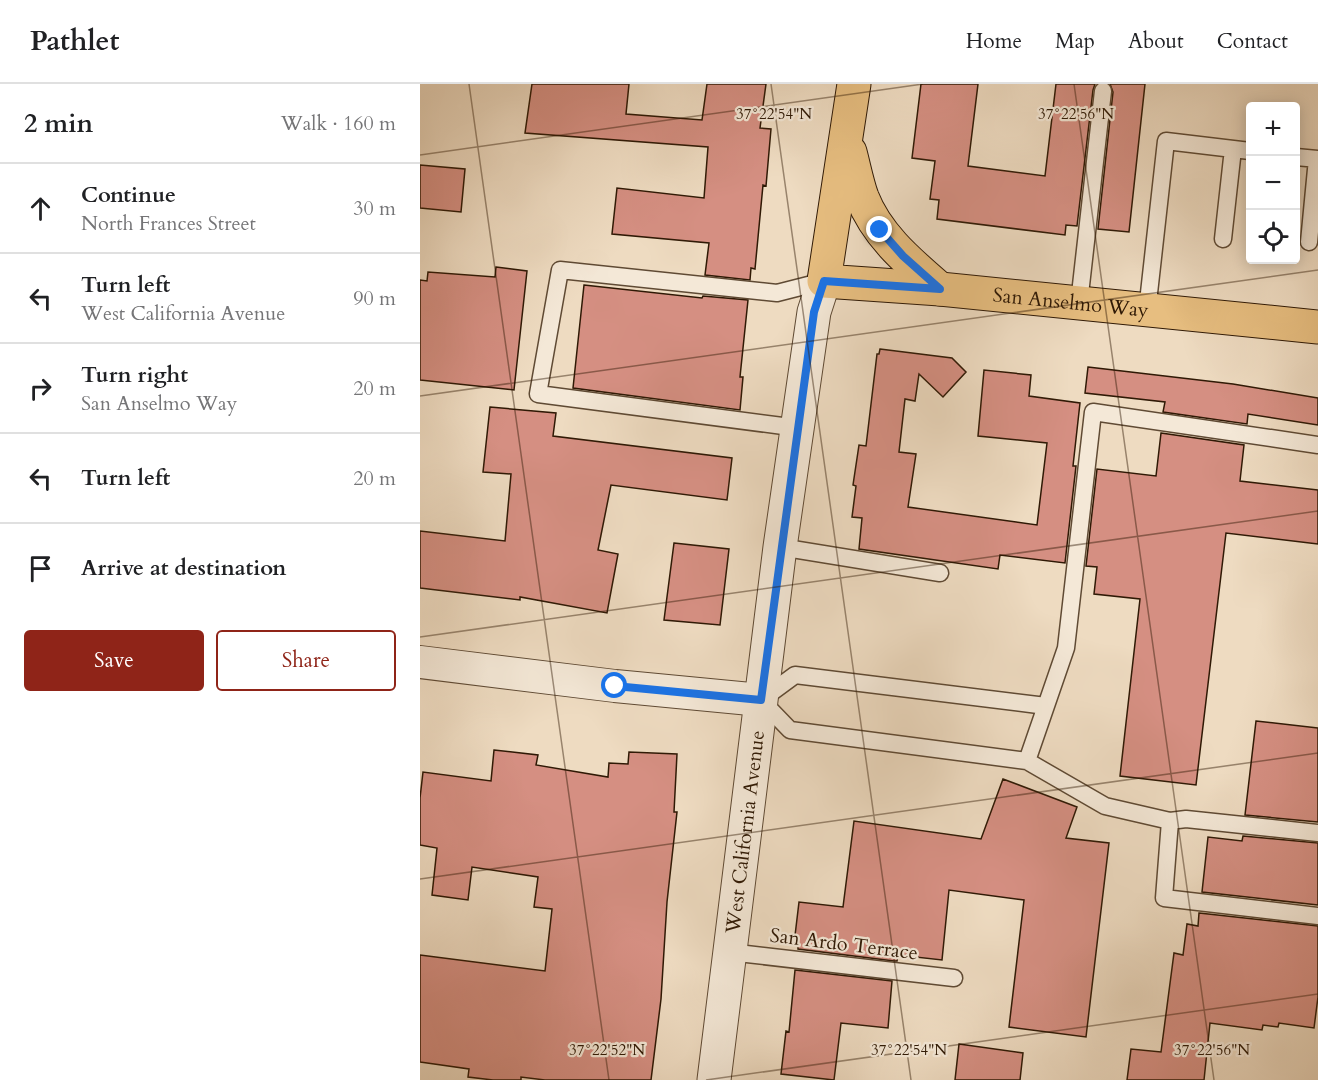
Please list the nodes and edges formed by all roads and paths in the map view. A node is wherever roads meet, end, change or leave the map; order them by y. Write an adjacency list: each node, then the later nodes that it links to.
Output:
1 (854, 84): 3 (main road, West California Avenue)
2 (1103, 91): 12 (lane)
3 (847, 140): 10 (main road, West California Avenue); 11 (main road)
4 (1233, 149): 5 (lane); 8 (lane); 13 (lane)
5 (1246, 150)
6 (1300, 157): 7 (lane)
7 (1317, 159): 9 (lane)
8 (1223, 239)
9 (1309, 242)
10 (824, 281): 11 (main road, San Anselmo Way); 15 (street, West California Avenue); 15 (lane)
11 (940, 289): 12 (main road, San Anselmo Way)
12 (1079, 303): 13 (main road, San Anselmo Way)
13 (1147, 311): 14 (main road, San Anselmo Way)
14 (1318, 327)
15 (798, 428): 17 (street, West California Avenue)
16 (1318, 445): 21 (lane)
17 (780, 547): 18 (lane); 20 (street, West California Avenue)
18 (940, 573)
19 (420, 662): 20 (street)
20 (761, 700): 21 (lane); 22 (lane); 26 (street, West California Avenue)
21 (1046, 706): 22 (lane)
22 (1028, 762): 23 (lane)
23 (1170, 821): 24 (lane); 25 (lane)
24 (1318, 833)
25 (1318, 916)
26 (729, 952): 27 (lane, San Ardo Terrace); 28 (street, West California Avenue)
27 (954, 978)
28 (714, 1080)

